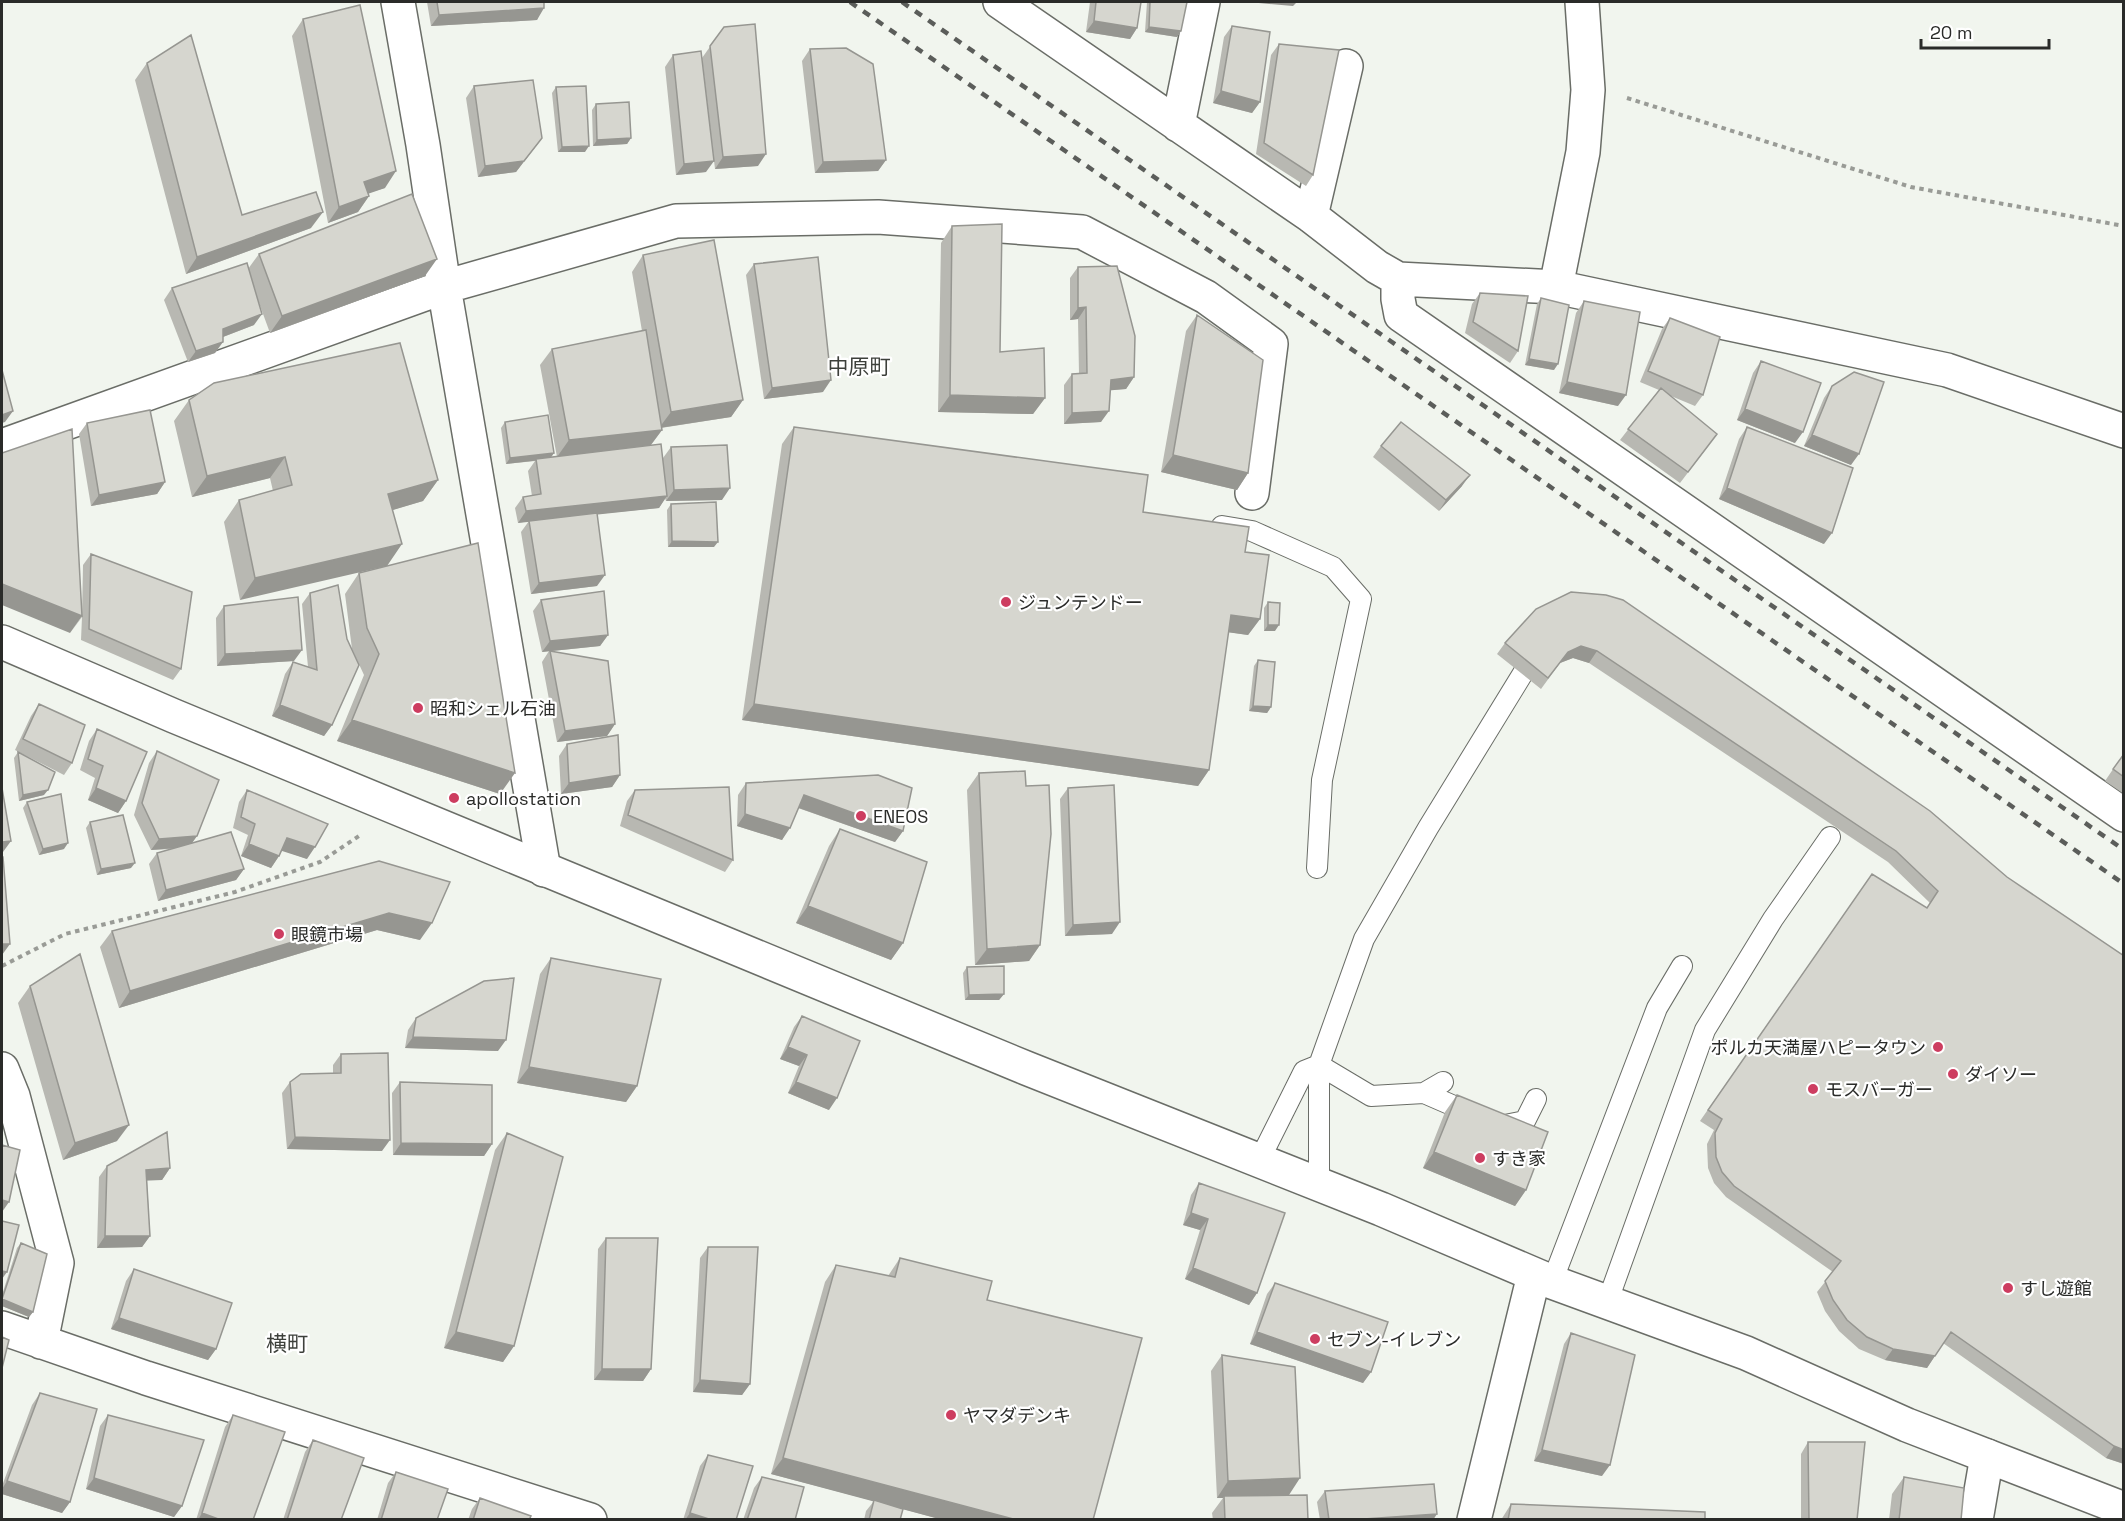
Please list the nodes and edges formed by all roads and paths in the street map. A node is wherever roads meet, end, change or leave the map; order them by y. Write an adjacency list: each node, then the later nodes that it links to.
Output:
1 (398, 2): 11 (street)
2 (1000, 2): 7 (street)
3 (1203, 2): 7 (street)
4 (1582, 2): 6 (street)
5 (1346, 66): 8 (street)
6 (1588, 90): 9 (path); 12 (street)
7 (1178, 125): 8 (street)
8 (1311, 216): 10 (street)
9 (2124, 226)
10 (1398, 279): 12 (street); 20 (street)
11 (444, 287): 14 (street); 15 (street); 23 (street)
12 (1556, 287): 13 (street)
13 (2124, 431)
14 (2, 446)
15 (1252, 493)
16 (1206, 524): 22 (lane)
17 (1552, 640): 26 (lane)
18 (2, 642): 19 (street)
19 (391, 805): 23 (street); 24 (path)
20 (2124, 814)
21 (1830, 837): 34 (lane)
22 (1317, 868)
23 (544, 870): 31 (street)
24 (2, 966)
25 (1682, 966): 33 (lane)
26 (1319, 1065): 29 (lane); 31 (lane); 32 (lane)
27 (2, 1069): 36 (street)
28 (1443, 1082): 29 (lane)
29 (1425, 1093): 30 (lane)
30 (1536, 1100)
31 (1259, 1161): 32 (street)
32 (1319, 1184): 33 (street)
33 (1543, 1278): 34 (street); 40 (street)
34 (1607, 1303): 37 (street)
35 (2, 1328): 36 (street)
36 (41, 1342): 39 (street)
37 (1987, 1456): 38 (street); 41 (street)
38 (2124, 1509)
39 (590, 1520)
40 (1474, 1520)
41 (1976, 1520)

